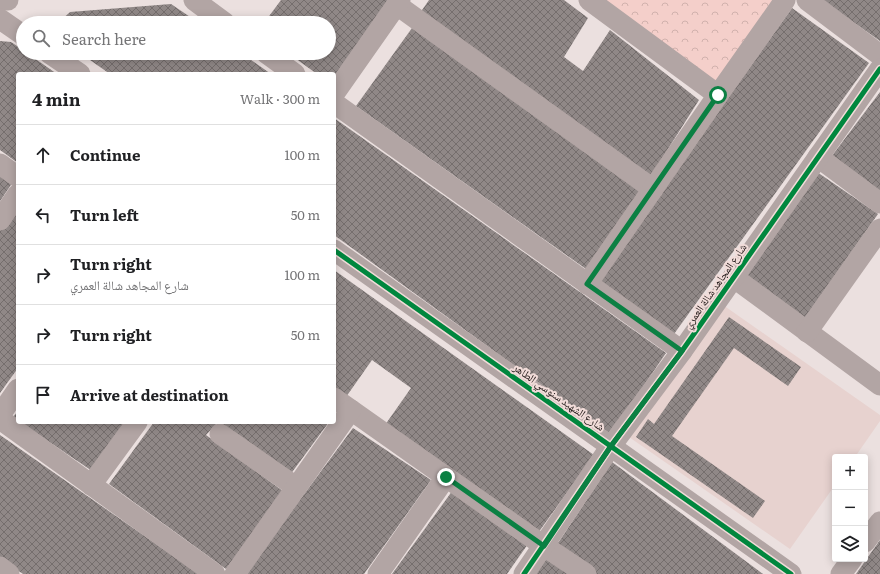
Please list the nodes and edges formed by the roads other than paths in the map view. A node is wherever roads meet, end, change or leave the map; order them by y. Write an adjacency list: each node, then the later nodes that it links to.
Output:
1 (0, 0): 2 (street)
2 (8, 0)
3 (194, 0): 8 (street)
4 (590, 0): 18 (street)
5 (785, 0): 18 (street)
6 (807, 0): 11 (street)
7 (398, 2): 17 (street); 23 (street)
8 (216, 16)
9 (0, 20): 10 (street)
10 (16, 30)
11 (880, 55)
12 (59, 60): 15 (street)
13 (276, 60): 16 (street)
14 (880, 69): 20 (street, شارع المجاهد شالة العمري)
15 (77, 72)
16 (292, 72)
17 (336, 91)
18 (718, 95): 23 (street)
19 (336, 104): 30 (street)
20 (818, 157): 25 (street); 29 (street, شارع المجاهد شالة العمري)
21 (0, 164): 22 (street)
22 (16, 176)
23 (653, 189): 30 (street)
24 (16, 197): 26 (street)
25 (880, 203)
26 (0, 220)
27 (880, 229): 31 (street)
28 (336, 251): 41 (street, شارع الشهيد سنوسي الطاهر)
29 (733, 277): 31 (street); 32 (street, شارع المجاهد شالة العمري)
30 (587, 284): 32 (street)
31 (807, 332): 33 (street)
32 (682, 351): 41 (street, شارع المجاهد شالة العمري)
33 (880, 385)
34 (16, 392): 37 (street)
35 (336, 399): 36 (street)
36 (351, 410): 42 (street); 44 (street)
37 (0, 415)
38 (0, 419): 43 (street)
39 (136, 424): 43 (street)
40 (220, 434): 44 (street)
41 (611, 446): 47 (street, شارع المجاهد شالة العمري); 56 (street, شارع الشهيد سنوسي الطاهر)
42 (446, 477): 47 (street); 53 (street)
43 (91, 485): 51 (street)
44 (296, 487): 52 (street)
45 (880, 522): 46 (street)
46 (868, 538)
47 (544, 546): 54 (street, شارع المجاهد شالة العمري); 55 (street)
48 (850, 562): 57 (street)
49 (0, 568): 50 (street)
50 (9, 574)
51 (215, 574)
52 (235, 574)
53 (378, 574)
54 (524, 574)
55 (586, 574)
56 (791, 574)
57 (841, 574)

